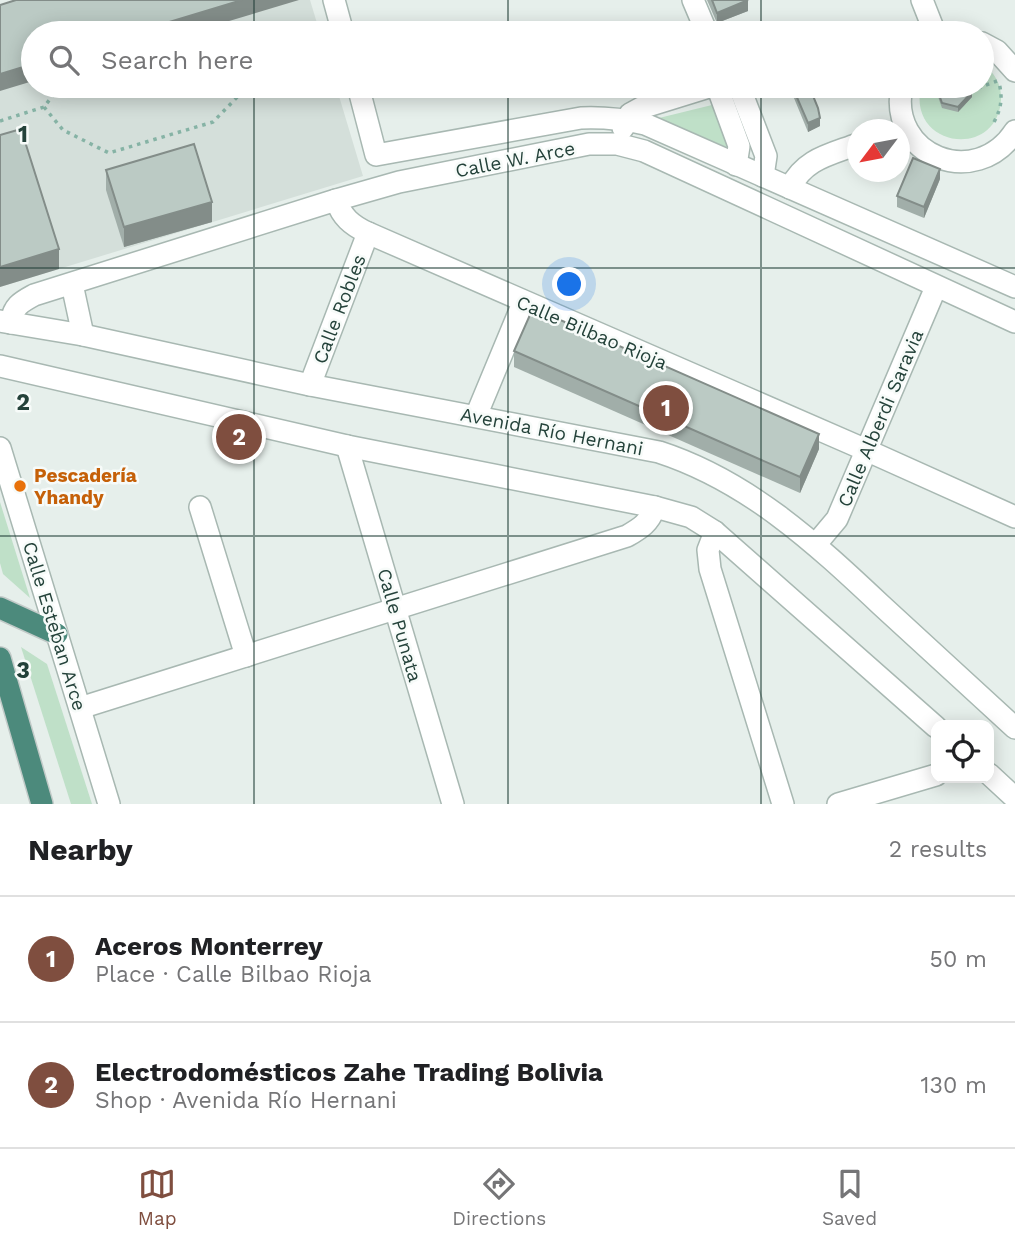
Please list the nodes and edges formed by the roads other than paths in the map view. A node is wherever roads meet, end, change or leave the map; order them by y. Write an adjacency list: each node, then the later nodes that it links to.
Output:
1 (334, 0): 4 (street)
2 (693, 0): 5 (street)
3 (922, 0): 6 (street)
4 (340, 21)
5 (702, 21)
6 (930, 21)
7 (994, 49): 8 (street)
8 (1015, 71)
9 (361, 98): 15 (street, Calle W. Arce)
10 (675, 98): 15 (street)
11 (720, 98): 20 (street)
12 (744, 98): 21 (street)
13 (901, 98): 14 (street)
14 (899, 119)
15 (626, 120): 18 (street); 20 (street, Calle W. Arce)
16 (1015, 131): 17 (street)
17 (910, 136)
18 (617, 144): 23 (street, Calle W. Arce); 26 (street, Calle W. Arce)
19 (847, 148): 22 (street)
20 (736, 164): 21 (street, Calle W. Arce)
21 (763, 176): 22 (street, Calle W. Arce)
22 (790, 188): 27 (street, Calle W. Arce)
23 (336, 200): 24 (street, Calle Bilbao Rioja); 25 (street, Calle W. Arce)
24 (368, 233): 28 (street, Calle Bilbao Rioja); 33 (street, Calle Robles)
25 (72, 284): 29 (street, Calle W. Arce); 31 (street)
26 (936, 287): 30 (street, Calle W. Arce); 37 (street, Calle Alberdi Saravia)
27 (1015, 288)
28 (523, 303): 34 (street); 37 (street, Calle Bilbao Rioja)
29 (5, 322): 31 (street, Avenida Río Hernani)
30 (1015, 322)
31 (83, 335): 33 (street, Avenida Río Hernani)
32 (0, 366): 35 (street)
33 (310, 386): 34 (street, Avenida Río Hernani)
34 (476, 416): 42 (street, Avenida Río Hernani)
35 (347, 446): 38 (street); 44 (street, Calle Punata)
36 (0, 448): 45 (street, Calle Esteban Arce)
37 (866, 450): 40 (street, Calle Bilbao Rioja); 42 (street, Calle Alberdi Saravia)
38 (655, 507): 41 (street); 44 (street)
39 (200, 508): 46 (street)
40 (1015, 517)
41 (715, 532): 49 (street); 58 (street)
42 (816, 544): 50 (street, Avenida Río Hernani)
43 (0, 608): 45 (highway)
44 (395, 608): 46 (street); 57 (street, Calle Punata)
45 (57, 634): 48 (street, Calle Esteban Arce)
46 (246, 656): 48 (street)
47 (0, 658): 55 (highway)
48 (80, 708): 56 (street, Calle Esteban Arce)
49 (931, 723)
50 (1015, 727)
51 (931, 777): 54 (street)
52 (994, 779): 53 (street)
53 (1015, 798)
54 (861, 801): 59 (street)
55 (42, 804)
56 (109, 804)
57 (453, 804)
58 (783, 804)
59 (838, 804)

